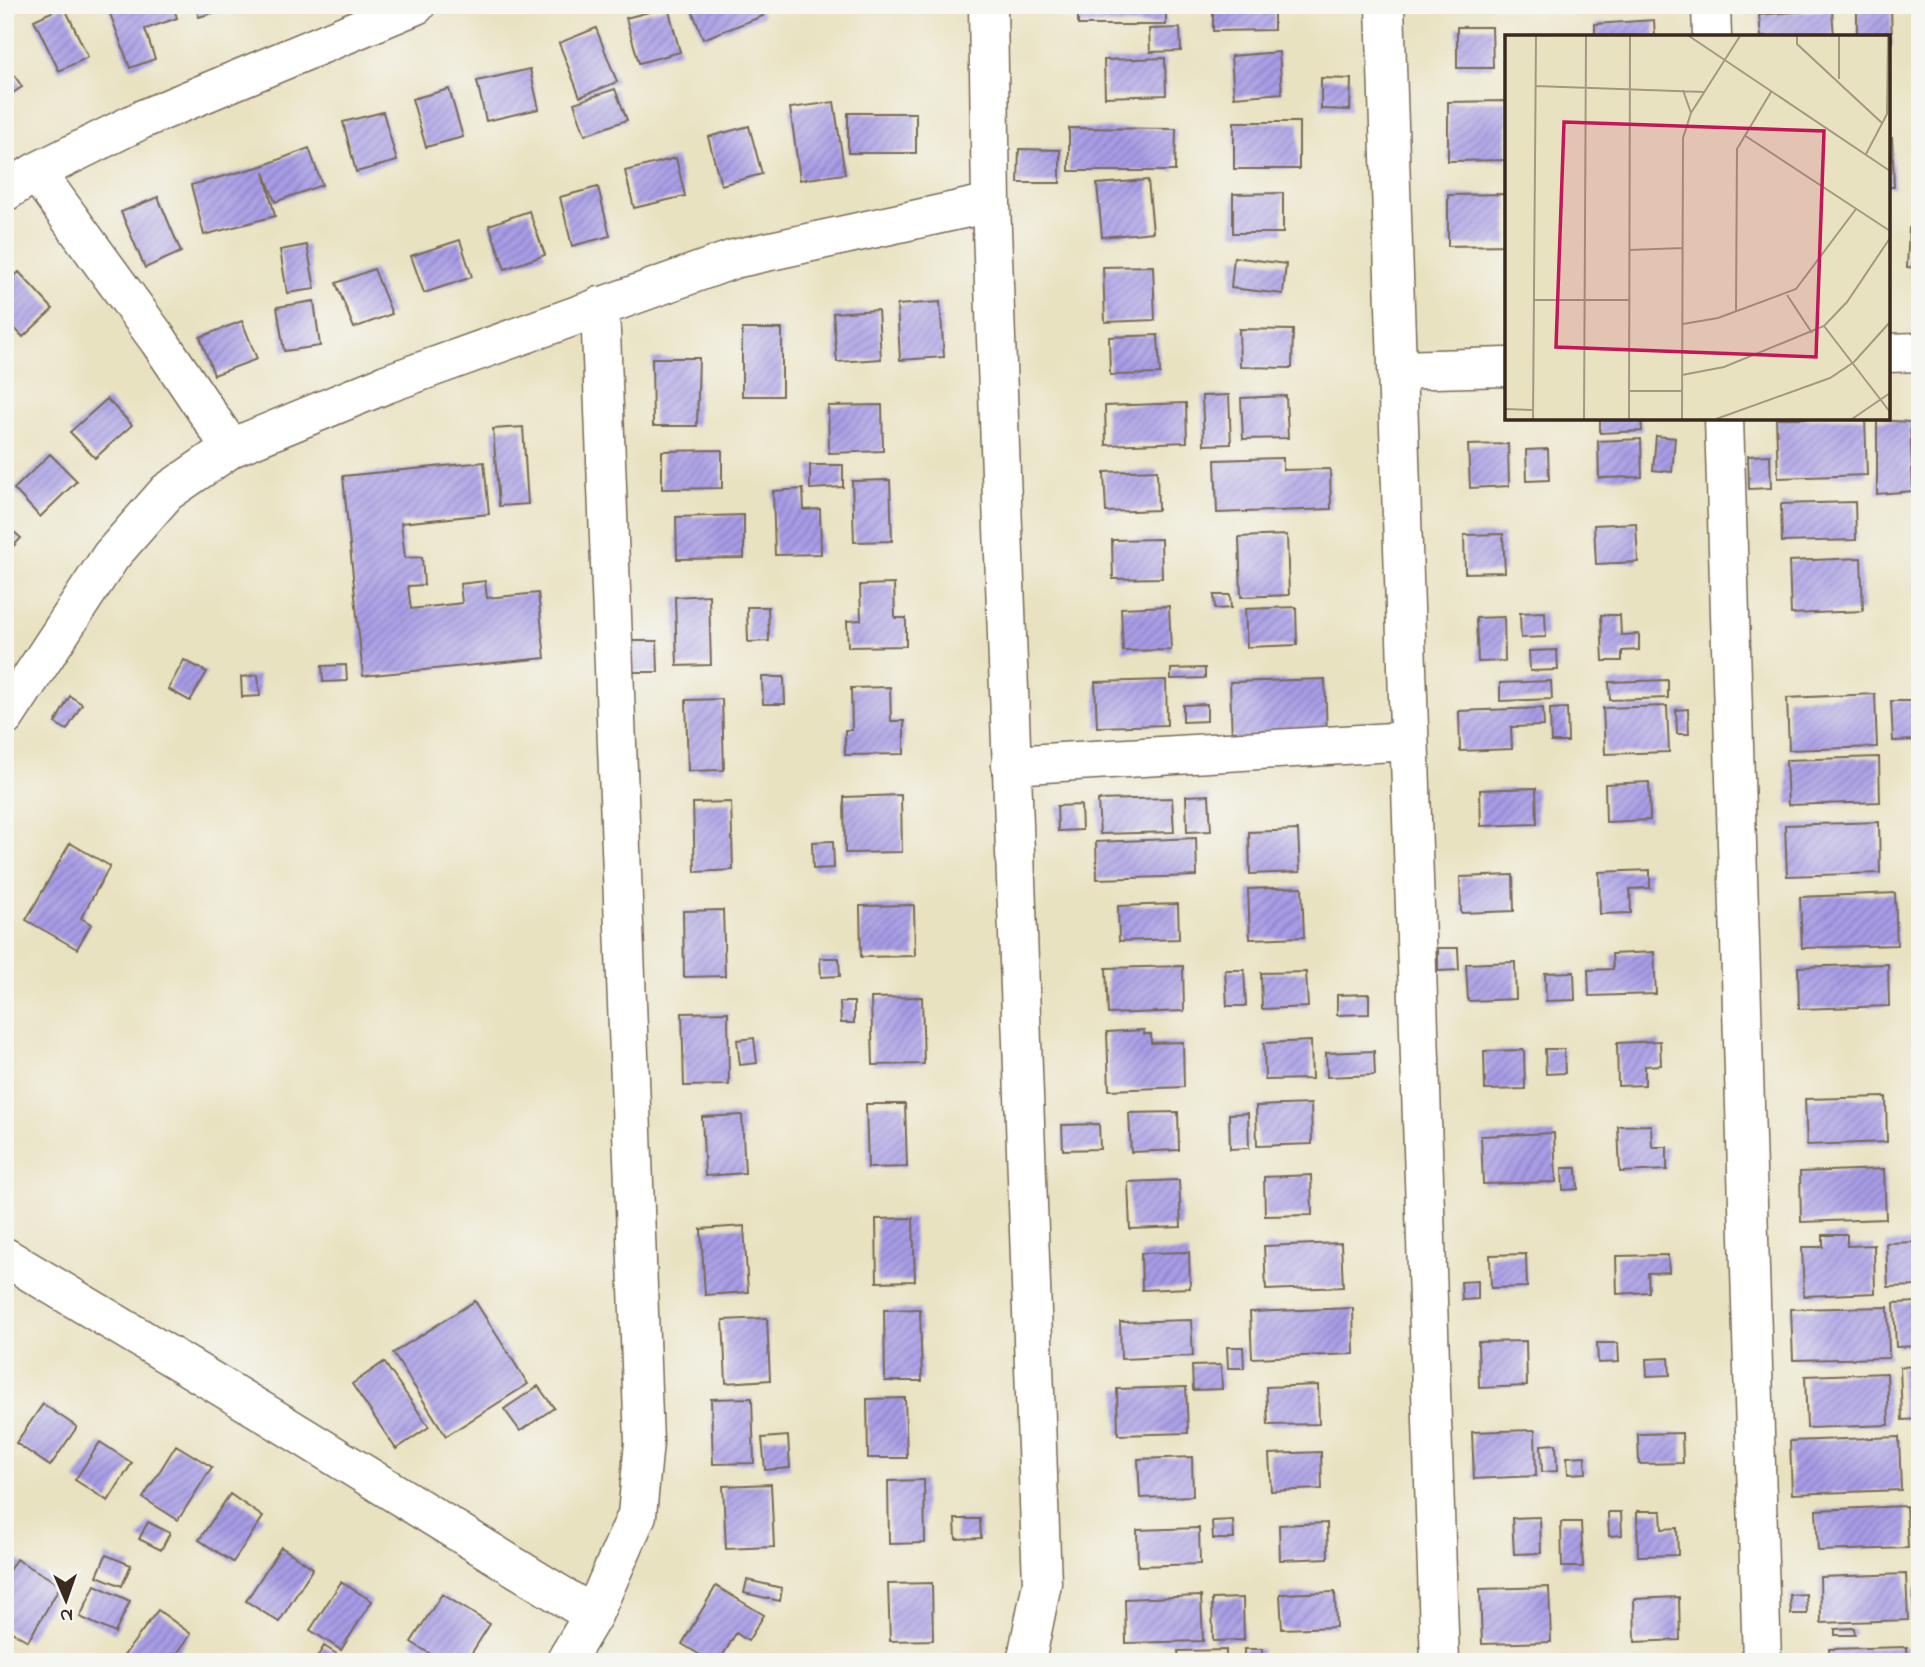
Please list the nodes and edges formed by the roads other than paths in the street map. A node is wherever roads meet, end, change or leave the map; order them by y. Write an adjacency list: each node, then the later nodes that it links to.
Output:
1 (416, 5): 6 (street)
2 (988, 5): 7 (street)
3 (1385, 5): 12 (street)
4 (1711, 5): 5 (street)
5 (1712, 35)
6 (21, 182): 14 (street)
7 (991, 203): 8 (street); 17 (street)
8 (600, 306): 14 (street); 19 (street)
9 (1920, 352): 10 (street)
10 (1890, 353)
11 (1505, 367): 12 (street)
12 (1397, 370): 16 (street)
13 (1724, 420): 23 (street)
14 (232, 448): 15 (street)
15 (5, 717)
16 (1409, 741): 17 (street); 22 (street)
17 (1012, 765): 21 (street)
18 (5, 1257): 19 (street)
19 (593, 1615): 20 (street)
20 (565, 1662)
21 (1027, 1662)
22 (1440, 1662)
23 (1762, 1662)

